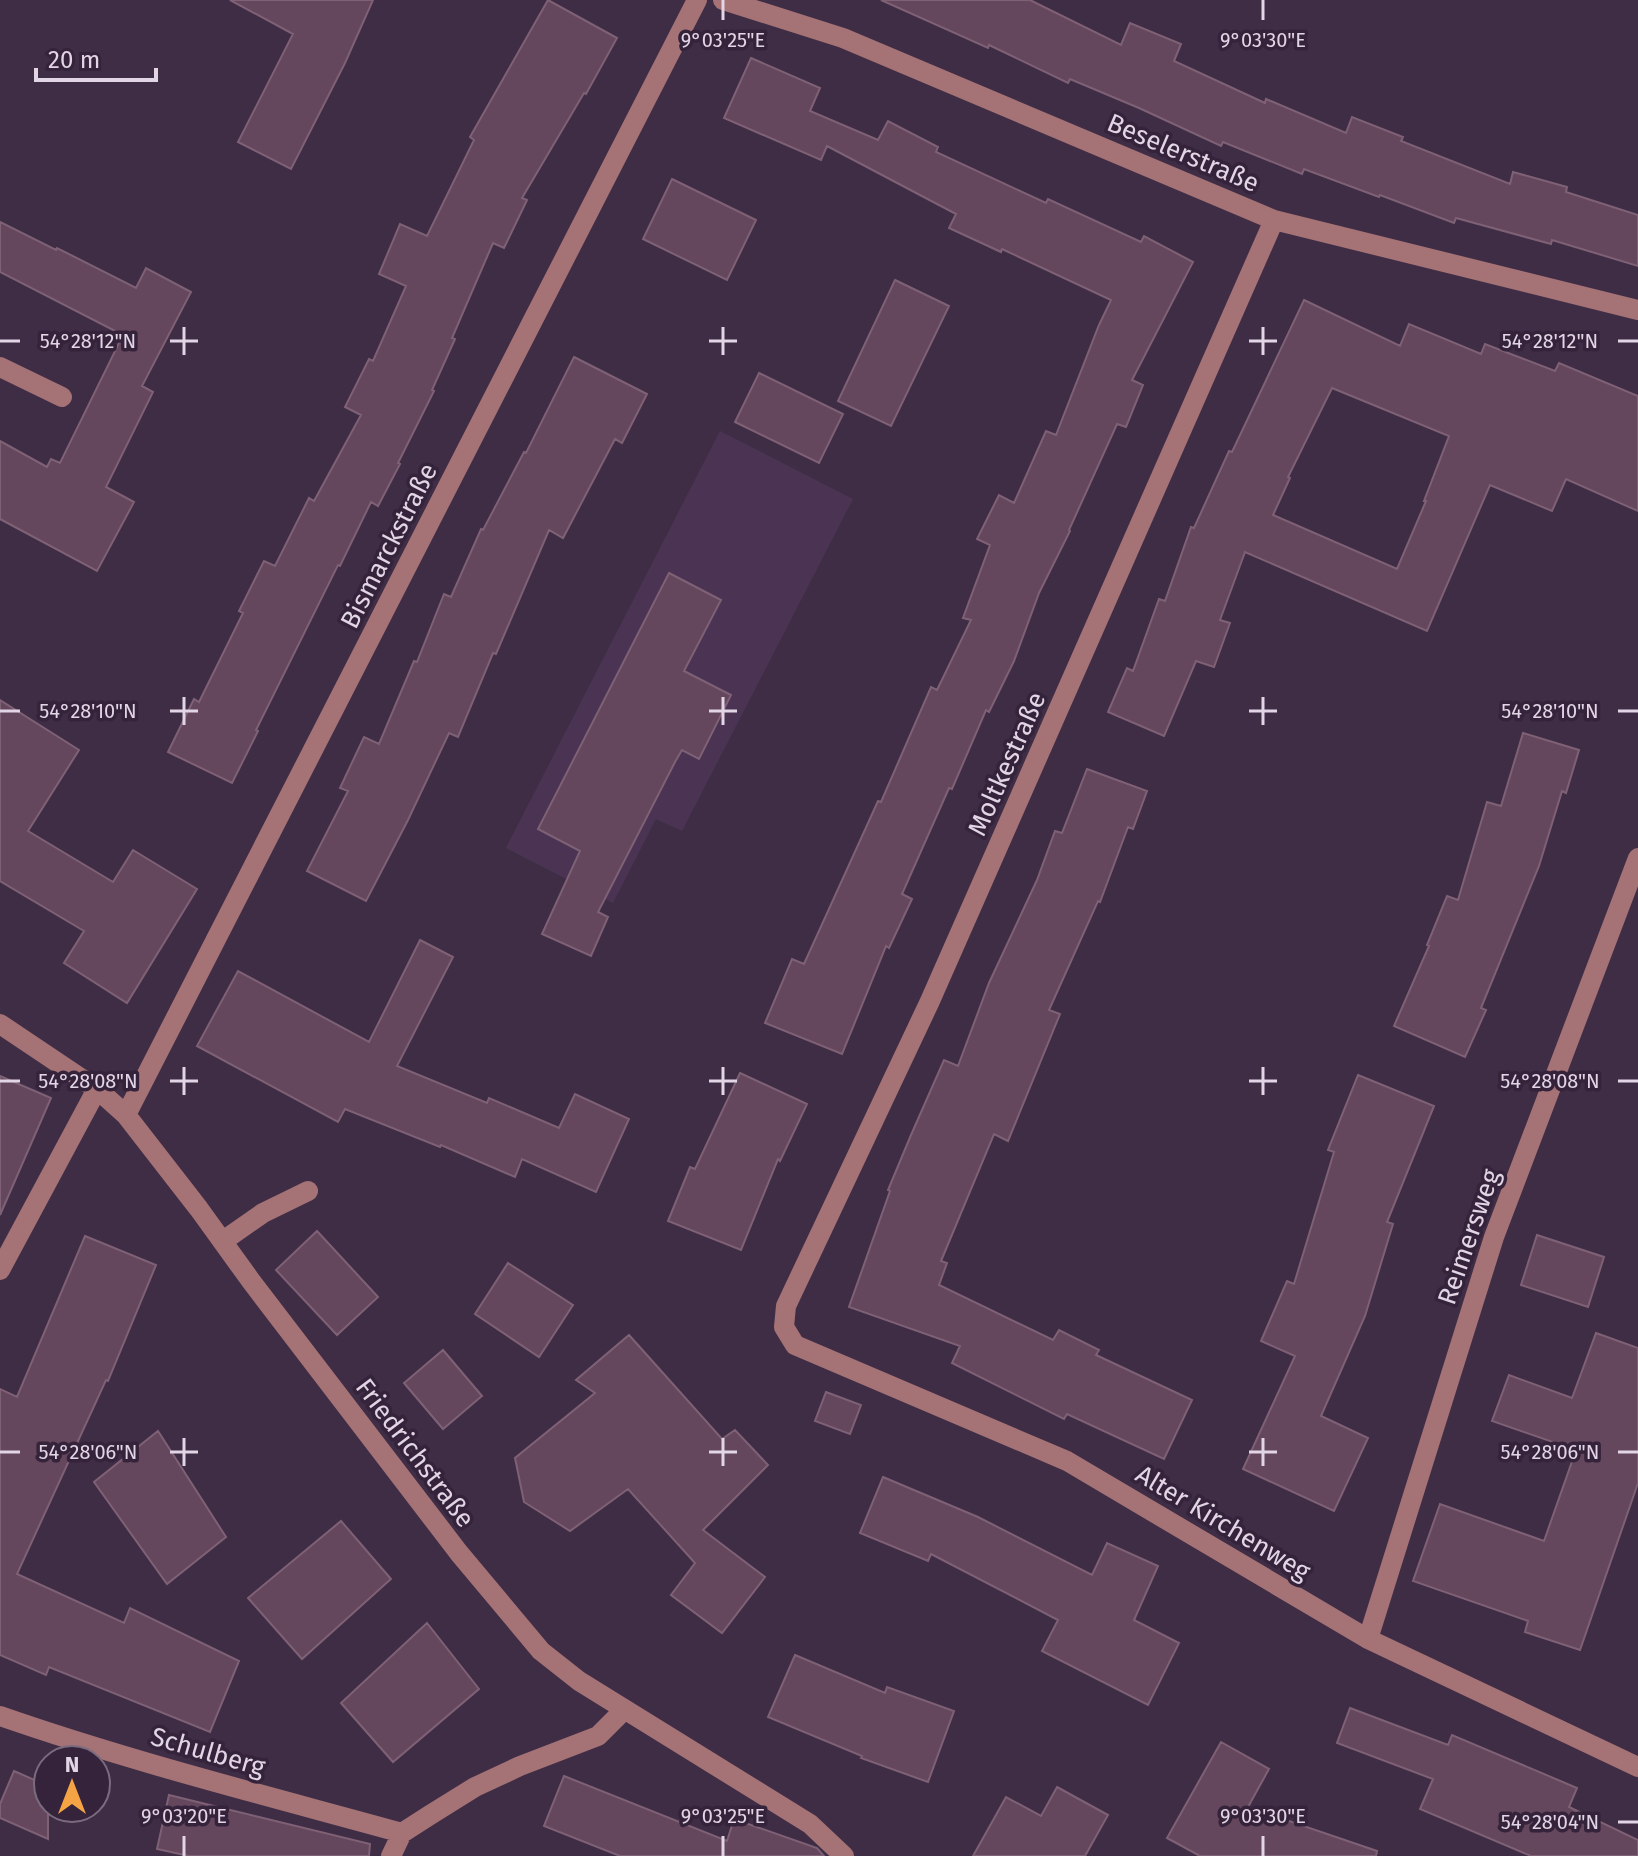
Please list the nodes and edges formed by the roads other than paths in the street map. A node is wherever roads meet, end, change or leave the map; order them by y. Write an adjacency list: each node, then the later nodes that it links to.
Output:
1 (697, 0): 10 (street, Bismarckstraße)
2 (723, 0): 3 (street, Beselerstraße)
3 (1274, 220): 4 (street, Beselerstraße); 14 (street, Moltkestraße)
4 (1638, 310)
5 (0, 367): 6 (street)
6 (62, 397)
7 (1638, 858): 15 (street, Reimersweg)
8 (0, 1024): 9 (street, Friedrichstraße)
9 (97, 1089): 10 (street, Friedrichstraße); 13 (street)
10 (126, 1115): 12 (street, Friedrichstraße)
11 (308, 1191): 12 (street)
12 (223, 1241): 16 (street, Friedrichstraße)
13 (0, 1270)
14 (784, 1327): 15 (street, Alter Kirchenweg)
15 (1368, 1639): 18 (street, Alter Kirchenweg)
16 (624, 1710): 19 (street); 21 (street, Friedrichstraße)
17 (0, 1716): 19 (street, Schulberg)
18 (1638, 1767)
19 (402, 1833): 20 (street)
20 (391, 1856)
21 (844, 1856)

